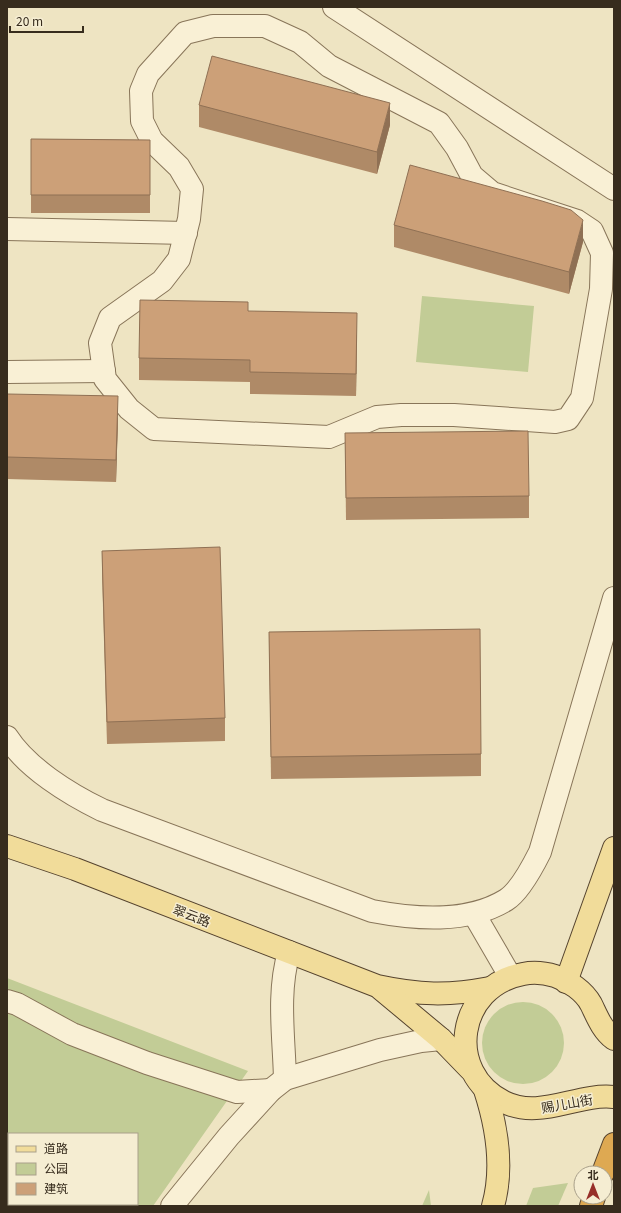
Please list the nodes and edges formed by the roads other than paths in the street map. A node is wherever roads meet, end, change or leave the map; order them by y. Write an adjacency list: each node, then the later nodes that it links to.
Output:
1 (334, 7): 2 (street)
2 (614, 189)
3 (7, 229): 4 (street)
4 (186, 233): 5 (street); 5 (street)
5 (104, 371): 6 (street)
6 (7, 372)
7 (614, 598): 11 (street)
8 (7, 737): 11 (street)
9 (7, 846): 12 (main road, 翠云路)
10 (614, 848): 14 (main road)
11 (474, 914): 13 (street)
12 (289, 952): 15 (main road, 翠云路); 21 (street)
13 (510, 976): 14 (main road, 赐儿山街); 16 (main road, 赐儿山街)
14 (566, 982): 19 (main road, 赐儿山街)
15 (377, 986): 16 (main road); 18 (main road)
16 (490, 988): 20 (main road, 赐儿山街)
17 (7, 1001): 21 (street)
18 (441, 1039): 20 (main road); 21 (street)
19 (614, 1039)
20 (472, 1071): 22 (main road, 赐儿山街)
21 (278, 1085): 26 (street)
22 (485, 1090): 23 (main road, 赐儿山街); 27 (main road)
23 (614, 1097)
24 (614, 1144): 25 (highway)
25 (606, 1165)
26 (172, 1206)
27 (493, 1206)

